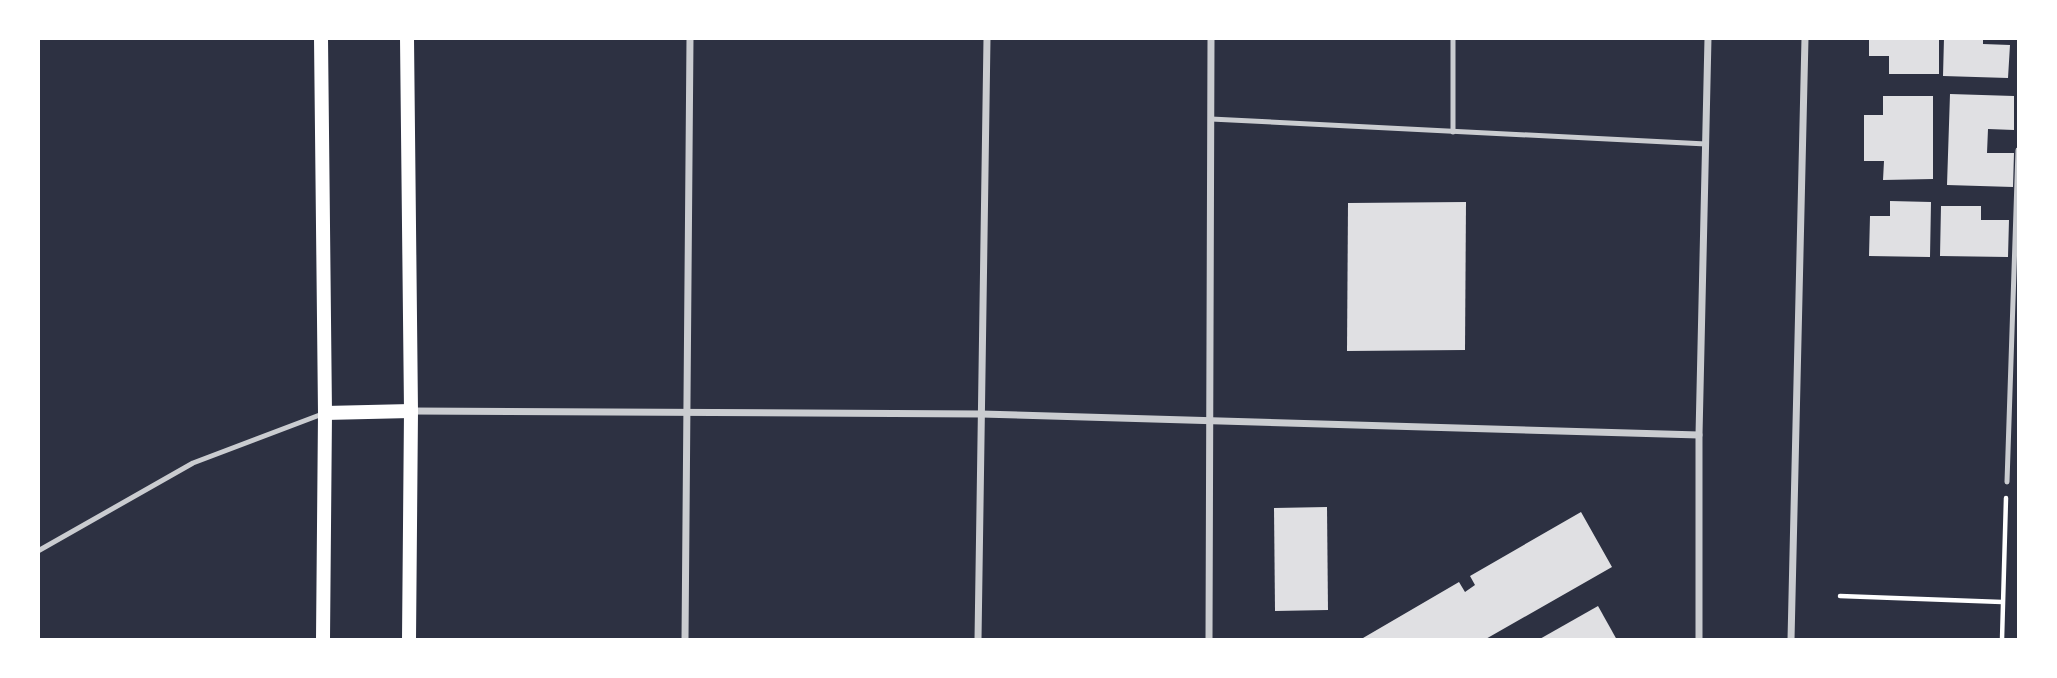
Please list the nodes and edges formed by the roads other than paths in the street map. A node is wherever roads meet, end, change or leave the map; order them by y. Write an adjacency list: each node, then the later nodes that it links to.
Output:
1 (321, 38): 14 (main road)
2 (407, 38): 13 (main road)
3 (690, 38): 15 (street)
4 (987, 38): 16 (street)
5 (1211, 38): 9 (street)
6 (1453, 38): 10 (lane)
7 (1708, 38): 11 (street)
8 (1805, 38): 27 (street)
9 (1211, 119): 10 (lane); 17 (street)
10 (1453, 132): 11 (lane)
11 (1706, 144): 18 (street)
12 (2018, 150): 19 (lane)
13 (411, 411): 14 (main road); 15 (street); 22 (main road)
14 (324, 412): 20 (lane); 21 (main road)
15 (686, 413): 16 (street); 23 (street)
16 (981, 414): 17 (street); 24 (street)
17 (1210, 421): 18 (street); 25 (street)
18 (1699, 435): 26 (street)
19 (2007, 482)
20 (38, 551)
21 (323, 639)
22 (409, 639)
23 (685, 639)
24 (978, 639)
25 (1209, 639)
26 (1699, 639)
27 (1791, 639)

